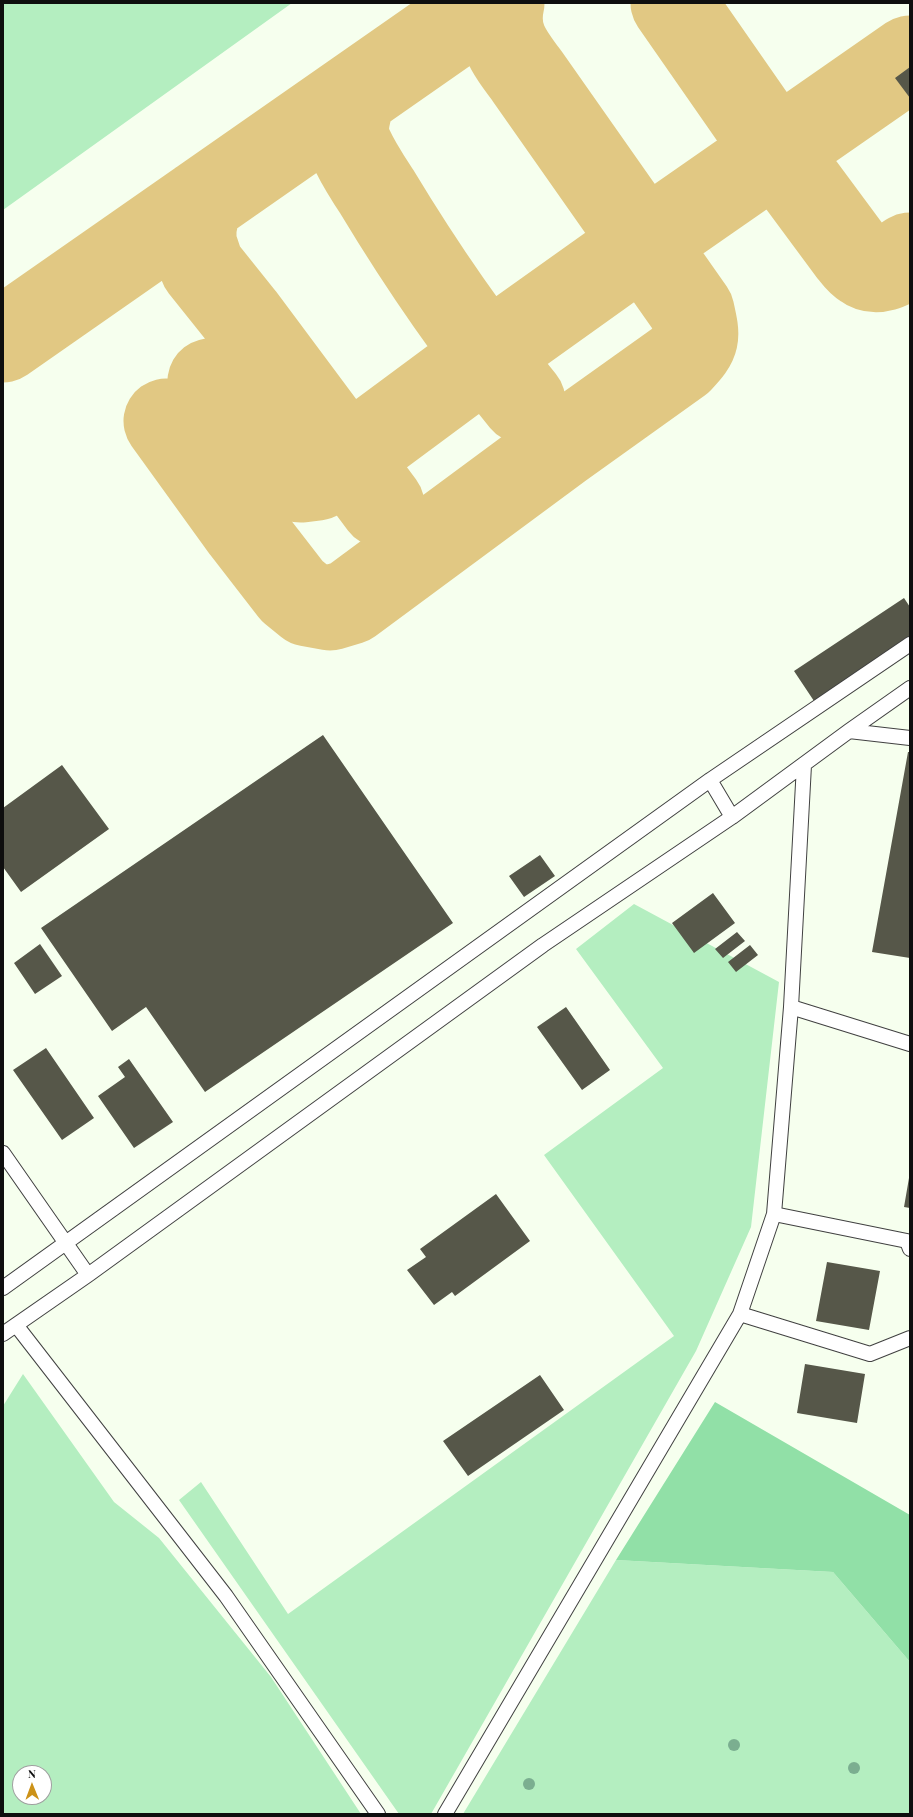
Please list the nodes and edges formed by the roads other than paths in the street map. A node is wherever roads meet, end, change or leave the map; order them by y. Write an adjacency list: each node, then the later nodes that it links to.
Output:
1 (910, 644): 6 (lane)
2 (910, 688): 3 (lane)
3 (849, 731): 4 (lane); 5 (lane)
4 (910, 738)
5 (804, 765): 7 (lane); 8 (lane)
6 (710, 780): 7 (lane); 12 (lane)
7 (732, 817): 14 (lane)
8 (790, 1007): 9 (lane); 11 (lane)
9 (910, 1044)
10 (3, 1153): 12 (lane)
11 (774, 1214): 13 (lane); 16 (lane)
12 (67, 1242): 14 (lane); 15 (lane)
13 (910, 1249)
14 (88, 1275): 17 (lane)
15 (3, 1288)
16 (740, 1314): 19 (lane); 21 (lane)
17 (16, 1325): 18 (lane); 20 (lane)
18 (3, 1334)
19 (910, 1338)
20 (378, 1814)
21 (445, 1814)

